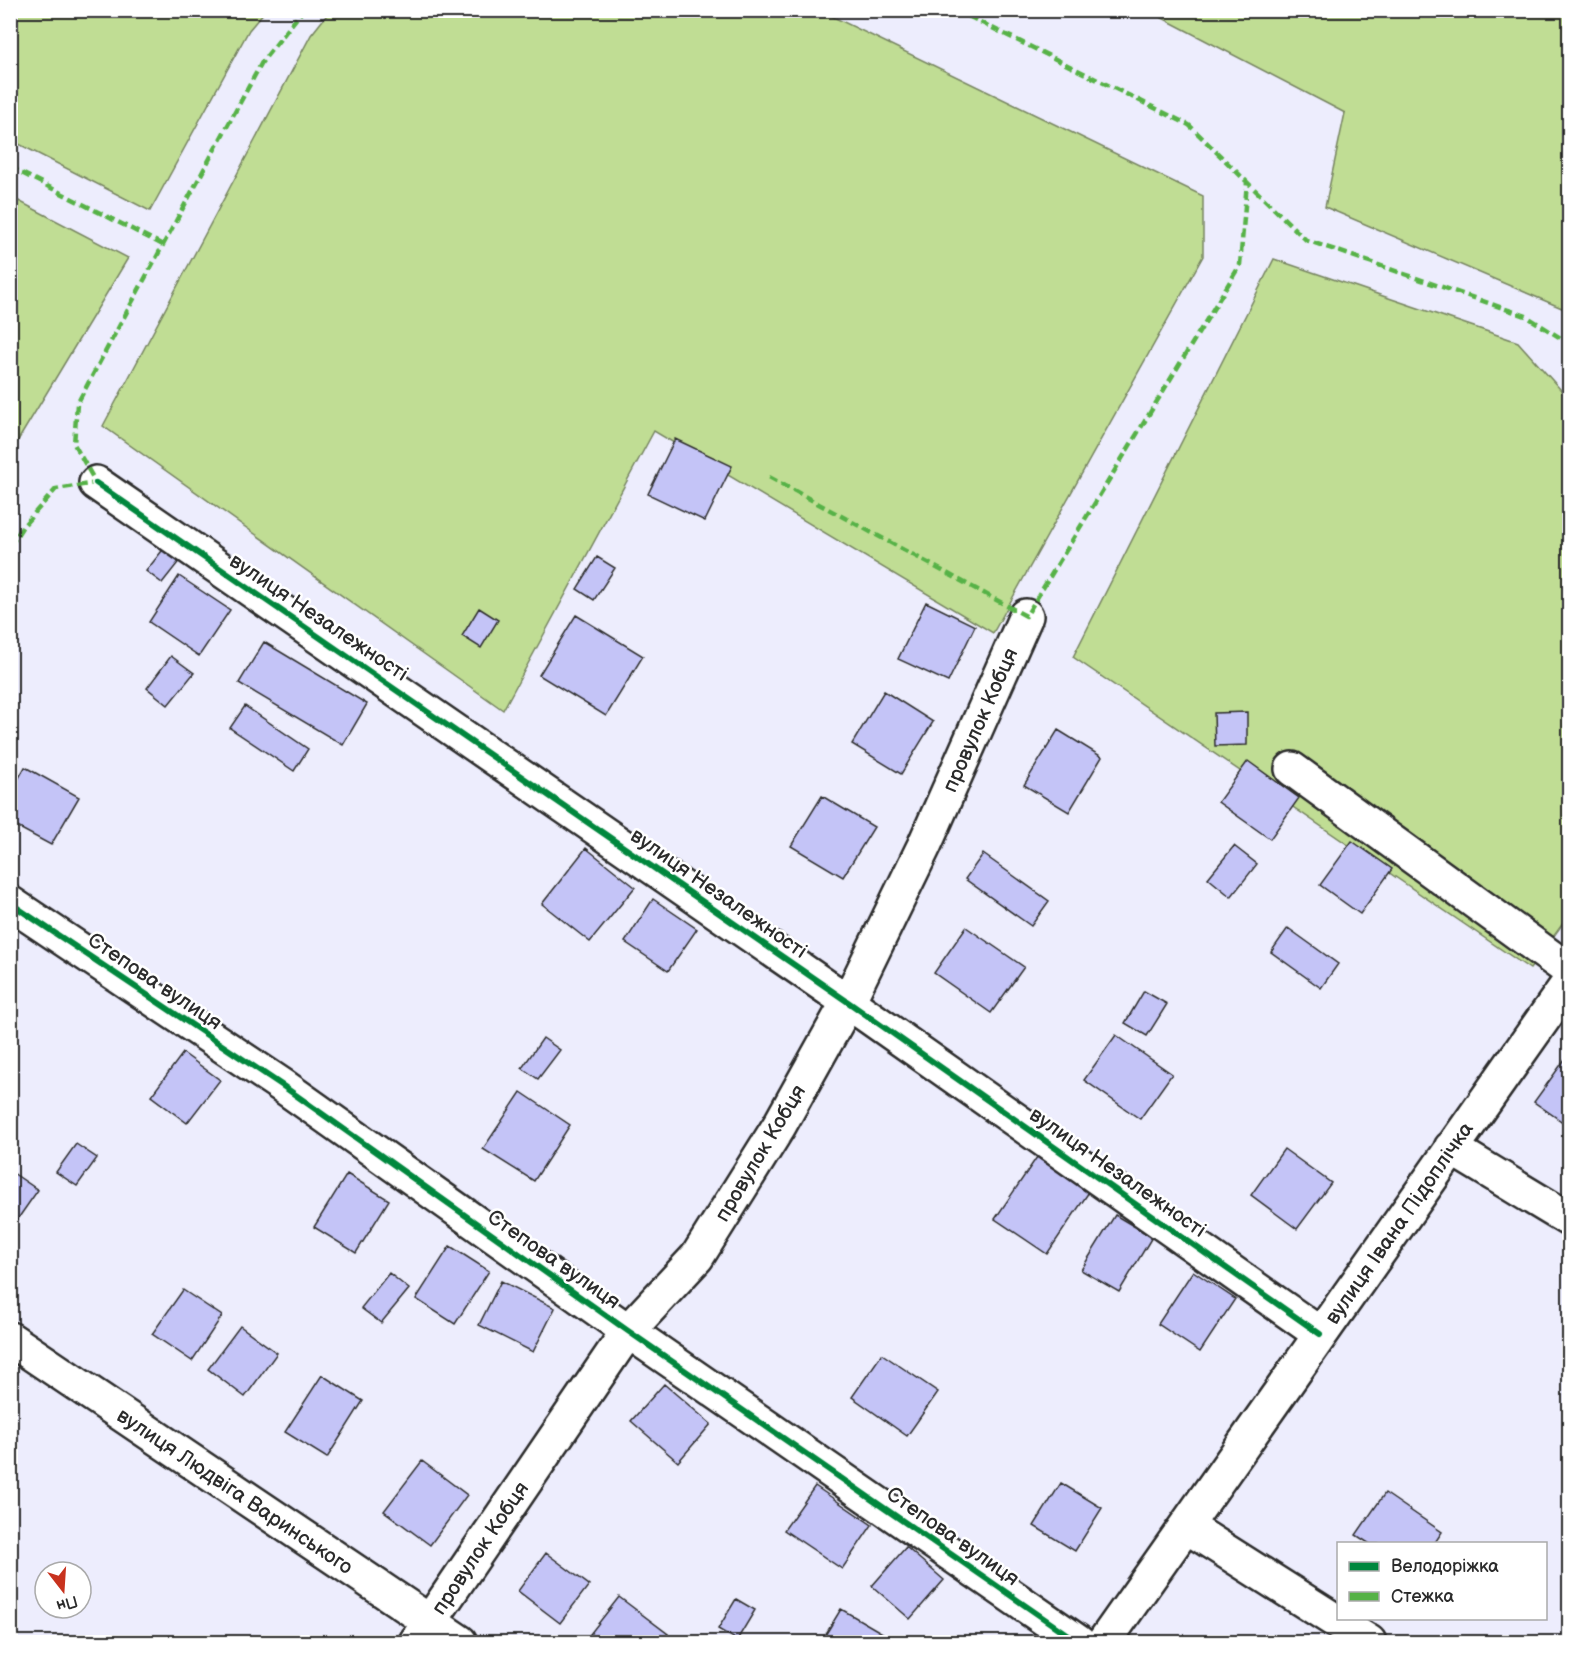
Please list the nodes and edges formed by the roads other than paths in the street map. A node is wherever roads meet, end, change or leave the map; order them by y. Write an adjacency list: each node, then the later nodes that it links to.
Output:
1 (96, 483): 7 (street, вулиця Незалежності)
2 (1026, 616): 7 (street, провулок Кобця)
3 (1292, 770): 5 (street)
4 (10, 903): 10 (street, Степова вулиця)
5 (1569, 971)
6 (1569, 981): 8 (street, вулиця Івана Підоплічка)
7 (848, 1002): 10 (street, провулок Кобця); 11 (street, вулиця Незалежності)
8 (1451, 1148): 9 (street); 11 (street, вулиця Івана Підоплічка)
9 (1569, 1220)
10 (628, 1331): 14 (street, провулок Кобця); 16 (street, Степова вулиця)
11 (1320, 1334): 13 (street, вулиця Івана Підоплічка)
12 (10, 1339): 14 (street, вулиця Людвіга Варинського)
13 (1186, 1526): 17 (street, вулиця Івана Підоплічка); 18 (street)
14 (423, 1632): 15 (street, вулиця Людвіга Варинського)
15 (460, 1642)
16 (1078, 1642)
17 (1104, 1642)
18 (1369, 1642)

